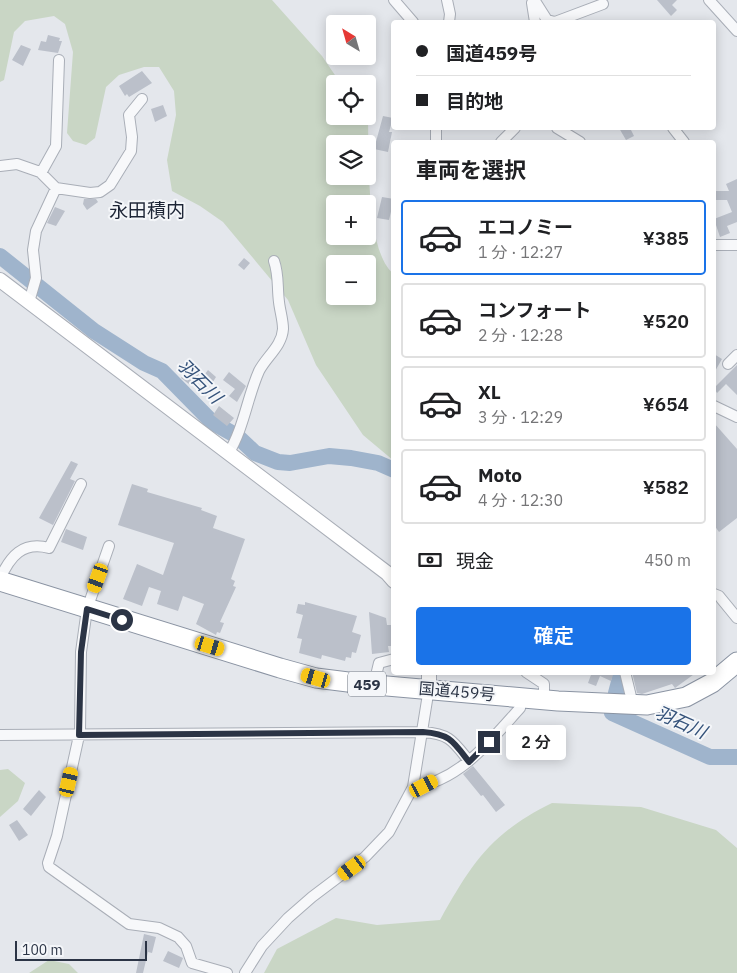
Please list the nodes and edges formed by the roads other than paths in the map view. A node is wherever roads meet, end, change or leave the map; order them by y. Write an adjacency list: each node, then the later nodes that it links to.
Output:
1 (394, 0): 5 (street)
2 (447, 0): 6 (street)
3 (709, 0): 10 (street)
4 (603, 4): 9 (street)
5 (411, 20)
6 (449, 20)
7 (535, 20): 8 (street)
8 (547, 20)
9 (560, 20)
10 (737, 31)
11 (60, 60): 20 (street)
12 (142, 99): 21 (street)
13 (513, 130): 16 (street)
14 (560, 130): 17 (street)
15 (675, 130): 18 (street)
16 (502, 140)
17 (577, 140)
18 (682, 140)
19 (0, 166): 20 (street)
20 (42, 173): 21 (street)
21 (56, 188): 26 (street)
22 (716, 245): 23 (street)
23 (737, 245)
24 (274, 261): 31 (street)
25 (0, 280): 26 (street)
26 (29, 302): 31 (street)
27 (737, 355): 28 (street)
28 (728, 364)
29 (716, 407): 30 (street)
30 (737, 417)
31 (232, 448): 34 (street)
32 (81, 484): 35 (street)
33 (109, 546): 37 (street)
34 (391, 578)
35 (0, 580): 37 (highway, 国道459号 / 459)
36 (716, 595): 38 (street)
37 (87, 609): 44 (highway, 国道459号 / 459); 50 (street)
38 (737, 618)
39 (391, 660): 44 (street)
40 (737, 662): 47 (highway, 国道459号 / 459)
41 (530, 675): 46 (street)
42 (626, 675): 47 (street)
43 (429, 680): 44 (highway, 国道459号 / 459); 45 (highway, 国道459号 / 459); 48 (street)
44 (374, 684)
45 (522, 698): 46 (highway, 国道459号 / 459); 51 (street)
46 (544, 700): 47 (highway, 国道459号 / 459)
47 (633, 705)
48 (423, 732): 50 (street); 51 (street); 52 (street)
49 (0, 735): 50 (street)
50 (79, 735): 53 (street)
51 (469, 762): 52 (street)
52 (413, 787): 56 (street)
53 (192, 963): 54 (street); 55 (street)
54 (187, 973)
55 (227, 973)
56 (245, 973)

